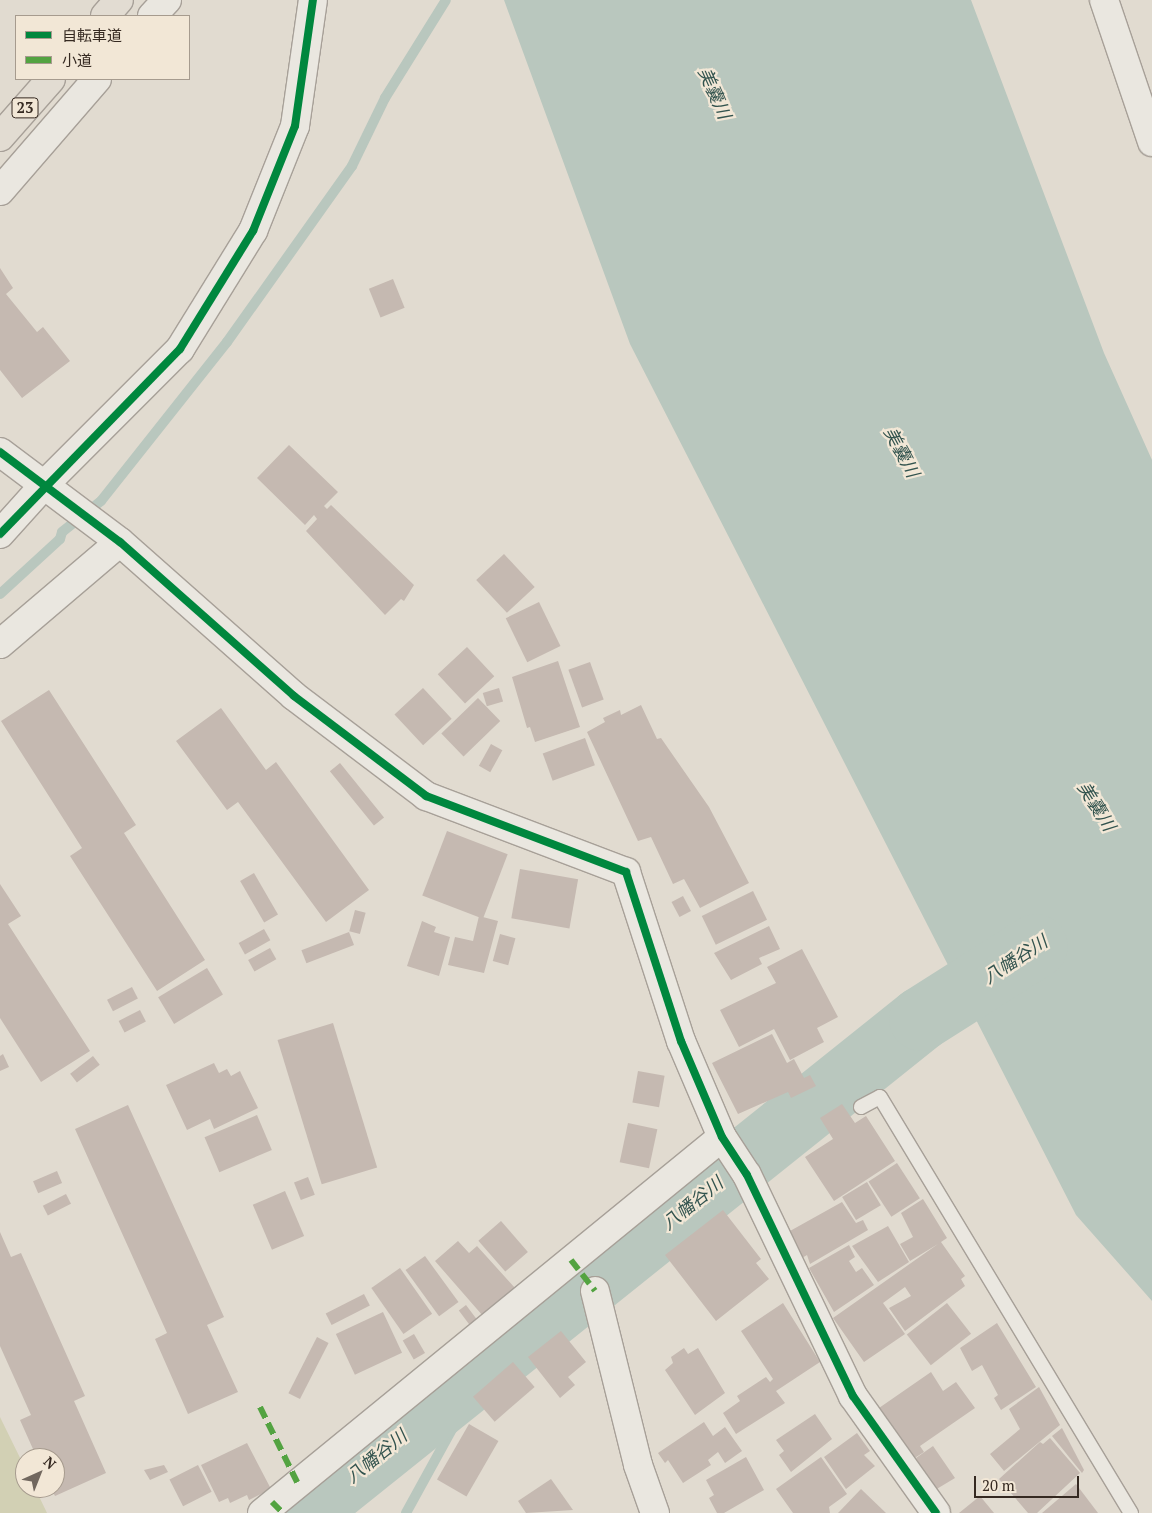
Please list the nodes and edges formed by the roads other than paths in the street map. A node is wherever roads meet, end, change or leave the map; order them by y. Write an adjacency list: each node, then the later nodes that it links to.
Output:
1 (119, 0): 5 (main road)
2 (167, 0): 6 (street)
3 (313, 0): 13 (street)
4 (1104, 0): 10 (street)
5 (106, 15)
6 (153, 15)
7 (50, 80): 9 (main road, 23)
8 (97, 80): 11 (street)
9 (0, 137)
10 (1152, 142)
11 (0, 191)
12 (0, 452): 13 (street)
13 (45, 484): 14 (street); 15 (street)
14 (0, 534)
15 (116, 539): 16 (street); 18 (street)
16 (0, 644)
17 (861, 1107): 23 (lane)
18 (722, 1137): 20 (street); 22 (street)
19 (595, 1290): 21 (street)
20 (262, 1513)
21 (655, 1513)
22 (936, 1513)
23 (1131, 1513)

